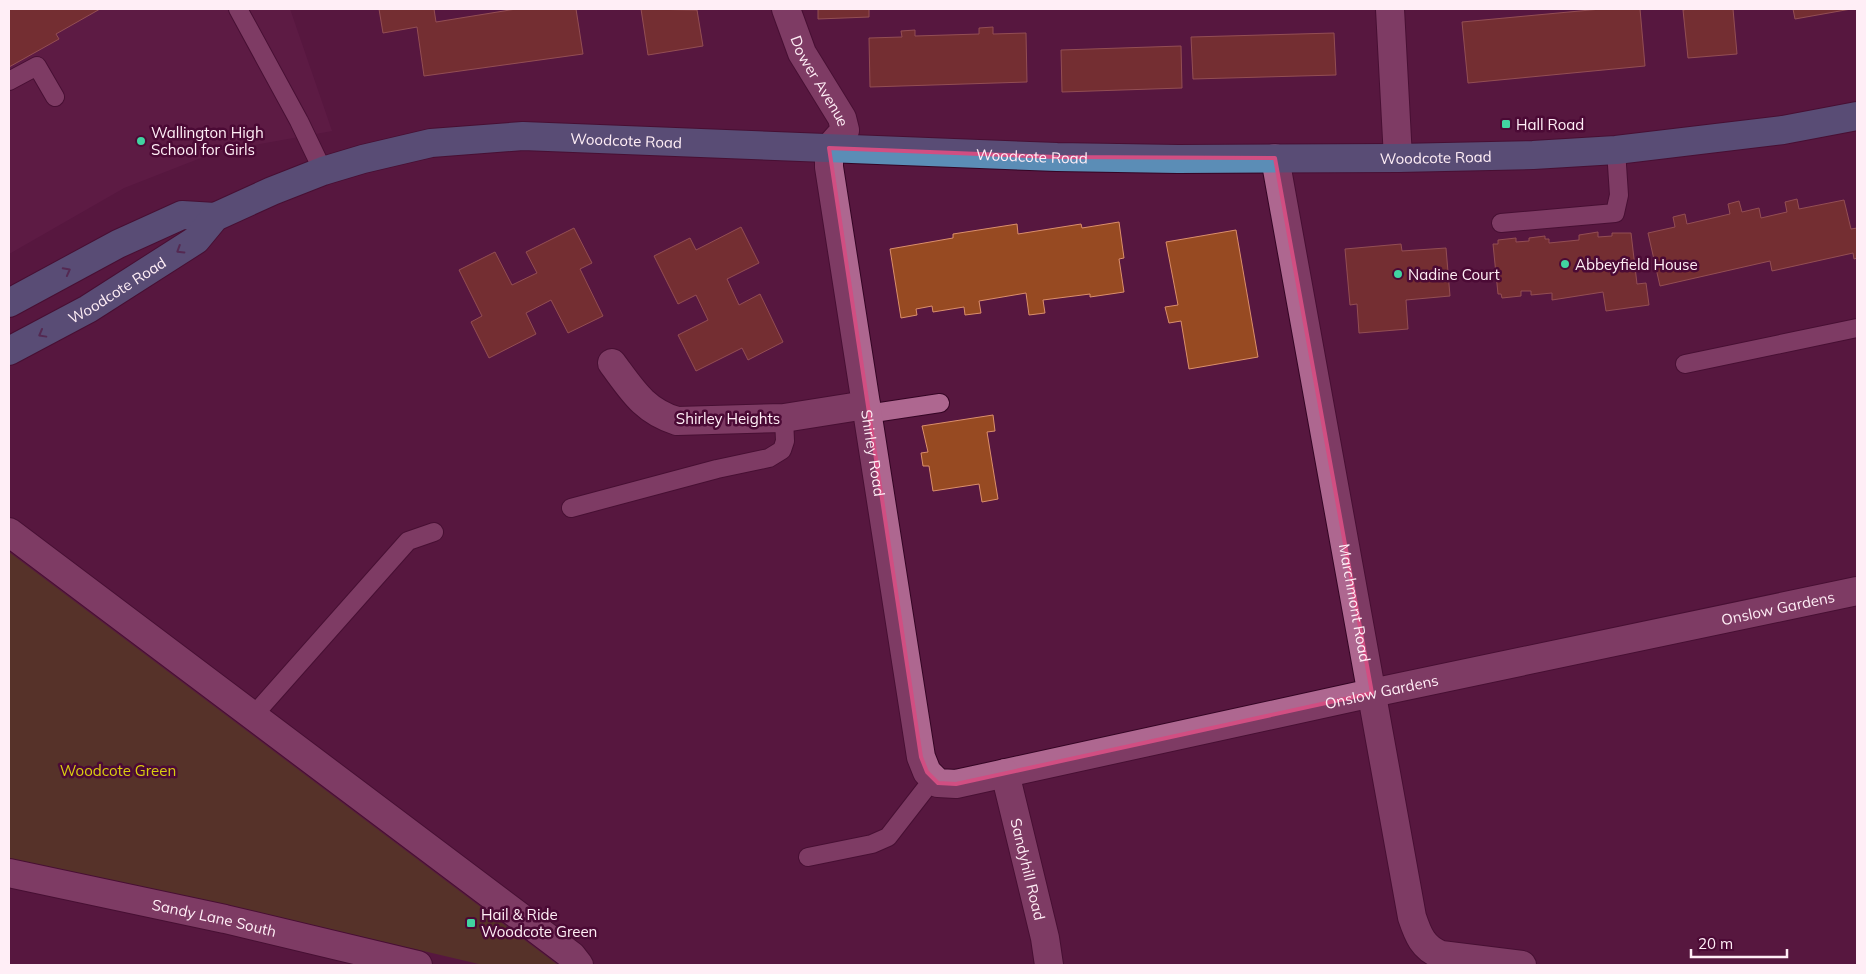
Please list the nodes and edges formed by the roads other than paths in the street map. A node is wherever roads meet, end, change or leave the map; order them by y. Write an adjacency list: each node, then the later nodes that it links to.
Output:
1 (238, 9): 11 (lane)
2 (786, 9): 7 (street, Dower Avenue)
3 (1390, 9): 10 (street)
4 (9, 81): 5 (lane)
5 (54, 97)
6 (1857, 116): 8 (main road, Woodcote Road)
7 (829, 148): 9 (main road, Woodcote Road); 11 (main road, Woodcote Road); 20 (street, Shirley Road)
8 (1616, 150): 10 (main road, Woodcote Road); 13 (lane)
9 (1275, 158): 10 (main road, Woodcote Road); 26 (street, Marchmont Road)
10 (1398, 158)
11 (323, 171): 12 (main road, Woodcote Road)
12 (215, 216): 14 (main road, Woodcote Road, one-way to 12); 16 (main road, Woodcote Road, one-way to 16)
13 (1500, 223)
14 (9, 303)
15 (1857, 328): 18 (lane)
16 (9, 350)
17 (612, 364): 21 (street, Shirley Heights)
18 (1685, 364)
19 (940, 403): 20 (lane)
20 (867, 410): 21 (street, Shirley Heights); 28 (street, Shirley Road)
21 (784, 418): 22 (lane)
22 (571, 508)
23 (9, 532): 27 (street)
24 (434, 532): 27 (lane)
25 (1857, 591): 26 (street, Onslow Gardens)
26 (1372, 693): 29 (street, Onslow Gardens); 35 (street, Marchmont Road)
27 (252, 717): 33 (street)
28 (927, 768): 29 (street, Onslow Gardens); 30 (lane)
29 (1005, 773): 34 (street, Sandyhill Road)
30 (808, 857)
31 (9, 873): 32 (street, Sandy Lane South)
32 (418, 965)
33 (579, 965)
34 (1048, 965)
35 (1522, 965)

